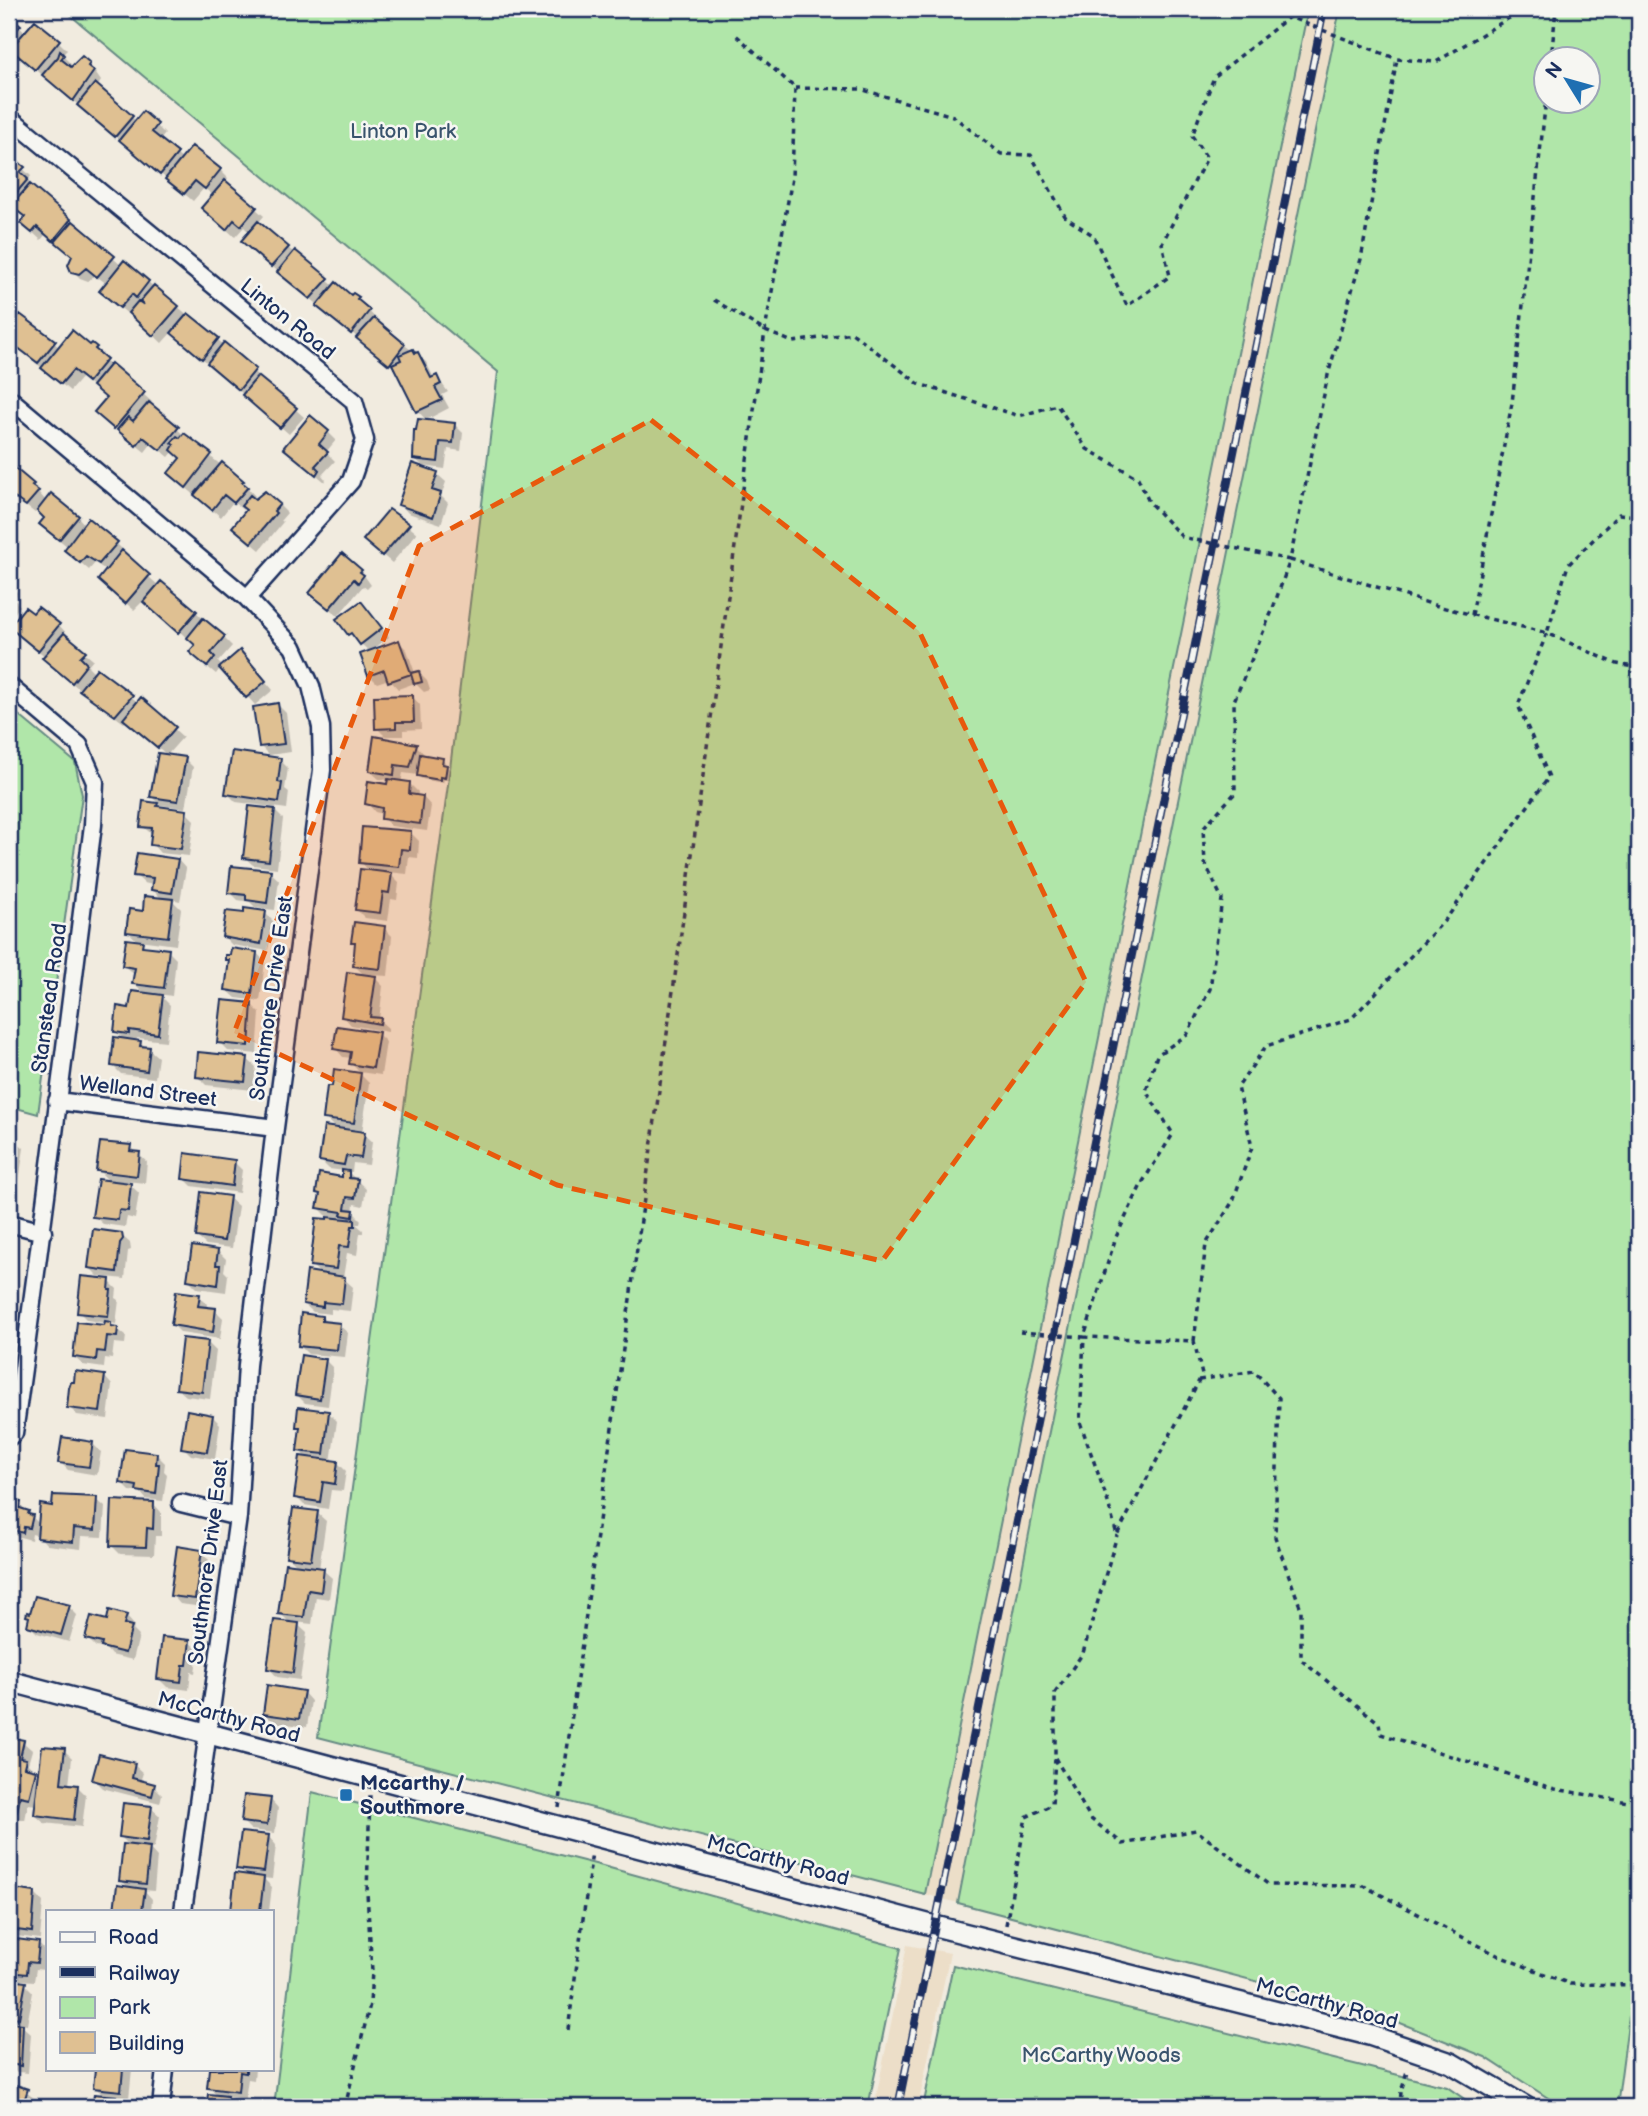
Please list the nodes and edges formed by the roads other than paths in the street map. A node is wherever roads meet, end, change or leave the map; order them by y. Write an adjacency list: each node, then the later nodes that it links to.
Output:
1 (9, 117): 3 (street, Linton Road)
2 (9, 398): 3 (street, Southmore Drive East)
3 (247, 598): 6 (street, Southmore Drive East)
4 (9, 686): 5 (street, Stanstead Road)
5 (57, 1101): 6 (street, Welland Street); 8 (street, Stanstead Road)
6 (275, 1128): 11 (street, Southmore Drive East)
7 (9, 1223): 8 (street)
8 (43, 1232): 9 (street, Stanstead Road)
9 (11, 1435)
10 (181, 1503): 11 (street)
11 (238, 1517): 13 (street, Southmore Drive East)
12 (9, 1681): 13 (street, McCarthy Road)
13 (208, 1735): 14 (street, Southmore Drive East); 17 (street, McCarthy Road)
14 (183, 1910)
15 (165, 2070): 16 (street)
16 (161, 2107)
17 (1526, 2107)

